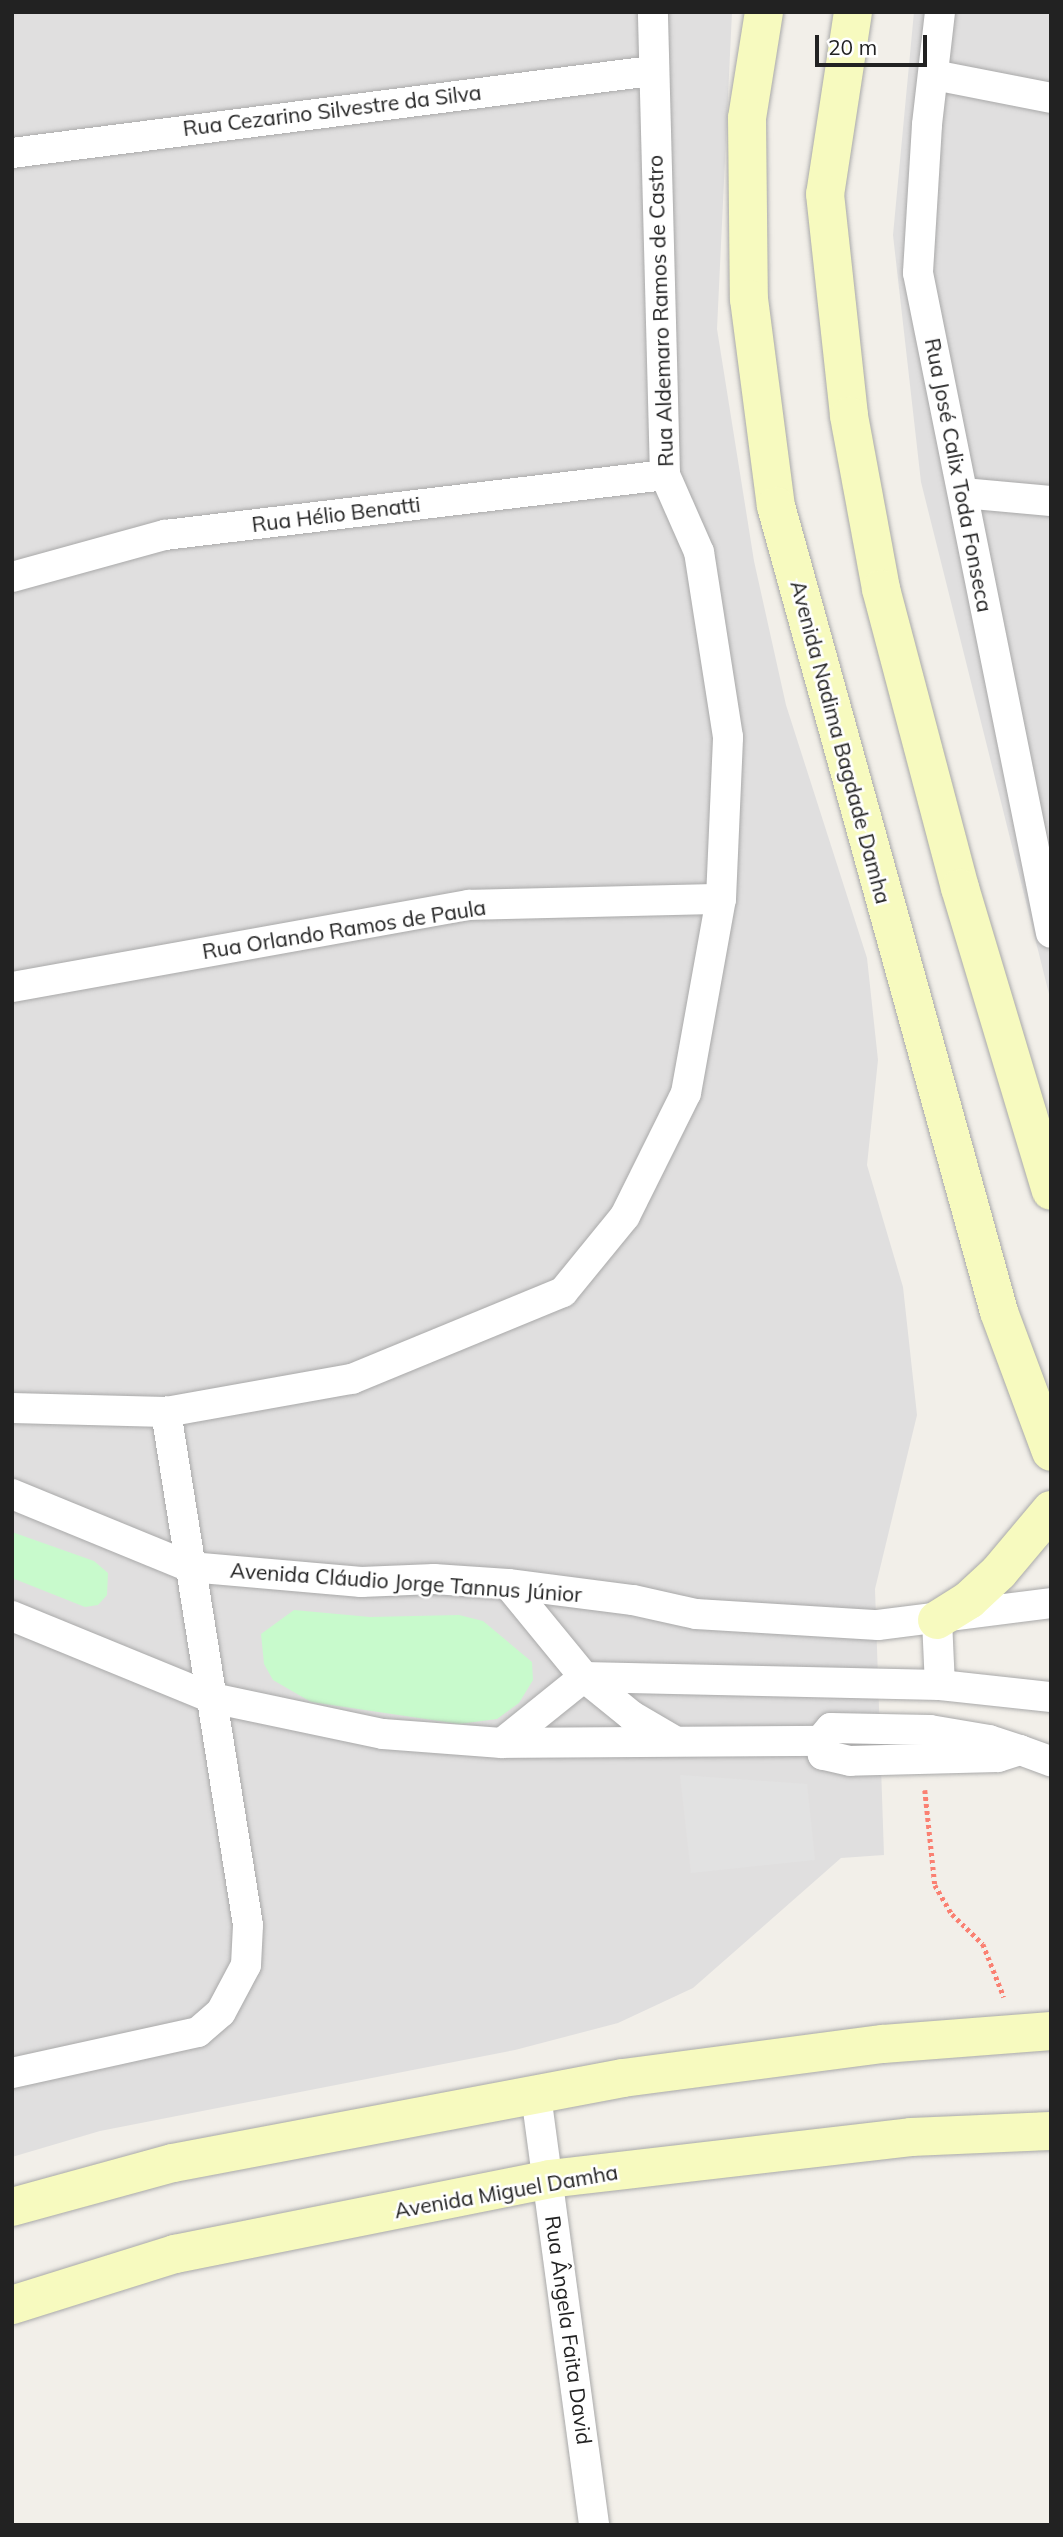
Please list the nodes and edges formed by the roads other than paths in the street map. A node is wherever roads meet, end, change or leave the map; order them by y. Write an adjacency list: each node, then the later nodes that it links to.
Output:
1 (653, 12): 5 (street, Rua Aldemaro Ramos de Castro)
2 (764, 12): 19 (street, Avenida Nadima Bagdade Damha)
3 (853, 12): 16 (street)
4 (940, 12): 6 (street, Rua José Calix Toda Fonseca)
5 (651, 71): 8 (street, Rua Cezarino Silvestre da Silva); 9 (street, Rua Aldemaro Ramos de Castro)
6 (934, 75): 7 (street); 10 (street, Rua José Calix Toda Fonseca)
7 (1051, 98)
8 (12, 153)
9 (665, 475): 12 (street, Rua Hélio Benatti); 13 (street, Rua Aldemaro Ramos de Castro)
10 (963, 494): 11 (street); 14 (street, Rua José Calix Toda Fonseca)
11 (1051, 501)
12 (12, 577)
13 (721, 900): 15 (street, Rua Orlando Ramos de Paula); 18 (street, Rua Aldemaro Ramos de Castro)
14 (1049, 919)
15 (12, 987)
16 (1051, 1191)
17 (12, 1408): 18 (street, Rua Aldemaro Ramos de Castro)
18 (166, 1412): 22 (street)
19 (1051, 1452)
20 (12, 1494): 22 (street, Avenida Cláudio Jorge Tannus Júnior)
21 (1051, 1510): 26 (street)
22 (190, 1567): 23 (street, Avenida Cláudio Jorge Tannus Júnior); 29 (street)
23 (508, 1584): 26 (street, Avenida Cláudio Jorge Tannus Júnior); 27 (street)
24 (1051, 1603): 26 (street, Avenida Cláudio Jorge Tannus Júnior)
25 (12, 1616): 29 (street)
26 (937, 1620): 28 (street)
27 (584, 1677): 28 (street); 31 (street); 33 (street)
28 (940, 1685): 30 (street)
29 (212, 1698): 33 (street); 37 (street)
30 (1051, 1698)
31 (674, 1741): 32 (street); 33 (street)
32 (820, 1741): 34 (street); 34 (street)
33 (502, 1743)
34 (1020, 1750): 35 (street)
35 (1051, 1761)
36 (1033, 2033): 38 (street)
37 (12, 2073)
38 (536, 2095): 40 (street, Rua Ângela Faita David); 41 (street)
39 (1051, 2132): 40 (street, Avenida Miguel Damha)
40 (549, 2179): 42 (street, Avenida Miguel Damha); 43 (street, Rua Ângela Faita David)
41 (12, 2207)
42 (12, 2305)
43 (594, 2525)

